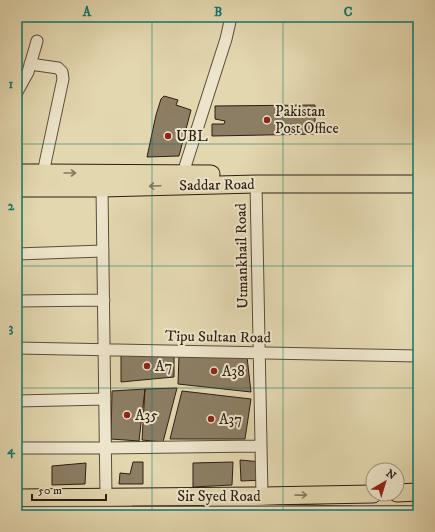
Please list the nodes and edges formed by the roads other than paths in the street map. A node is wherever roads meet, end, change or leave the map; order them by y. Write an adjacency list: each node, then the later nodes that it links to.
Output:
1 (231, 17): 7 (street)
2 (37, 41): 3 (street)
3 (30, 64): 4 (street); 6 (street)
4 (17, 92)
5 (17, 173): 6 (main road, Saddar Road)
6 (43, 173): 7 (main road, Saddar Road, one-way to 7)
7 (183, 174): 8 (main road, Saddar Road)
8 (418, 174)
9 (256, 184): 10 (main road, Saddar Road); 12 (main road, Saddar Road, one-way to 12); 19 (street, Utmankhail Road)
10 (418, 184)
11 (17, 188): 12 (main road, Saddar Road)
12 (102, 188): 13 (street)
13 (103, 251): 14 (street); 15 (street)
14 (17, 254)
15 (104, 300): 16 (street); 18 (street)
16 (17, 301)
17 (17, 348): 18 (street, Tipu Sultan Road)
18 (105, 350): 19 (street, Tipu Sultan Road); 21 (street)
19 (259, 353): 20 (street, Tipu Sultan Road); 23 (street, Utmankhail Road)
20 (418, 356)
21 (105, 399): 22 (street); 25 (street)
22 (17, 401)
23 (261, 446): 25 (street); 29 (street, Utmankhail Road)
24 (17, 448): 25 (street)
25 (105, 448): 30 (street)
26 (418, 492): 27 (main road)
27 (405, 493)
28 (365, 494): 29 (main road, Sir Syed Road, one-way to 28)
29 (262, 496): 30 (main road, Sir Syed Road); 34 (main road)
30 (106, 497): 31 (main road, Sir Syed Road)
31 (17, 498)
32 (418, 509): 33 (lane, bridge)
33 (17, 510)
34 (268, 514): 35 (main road, Sir Syed Road); 36 (main road, Sir Syed Road)
35 (18, 515)
36 (352, 515)

